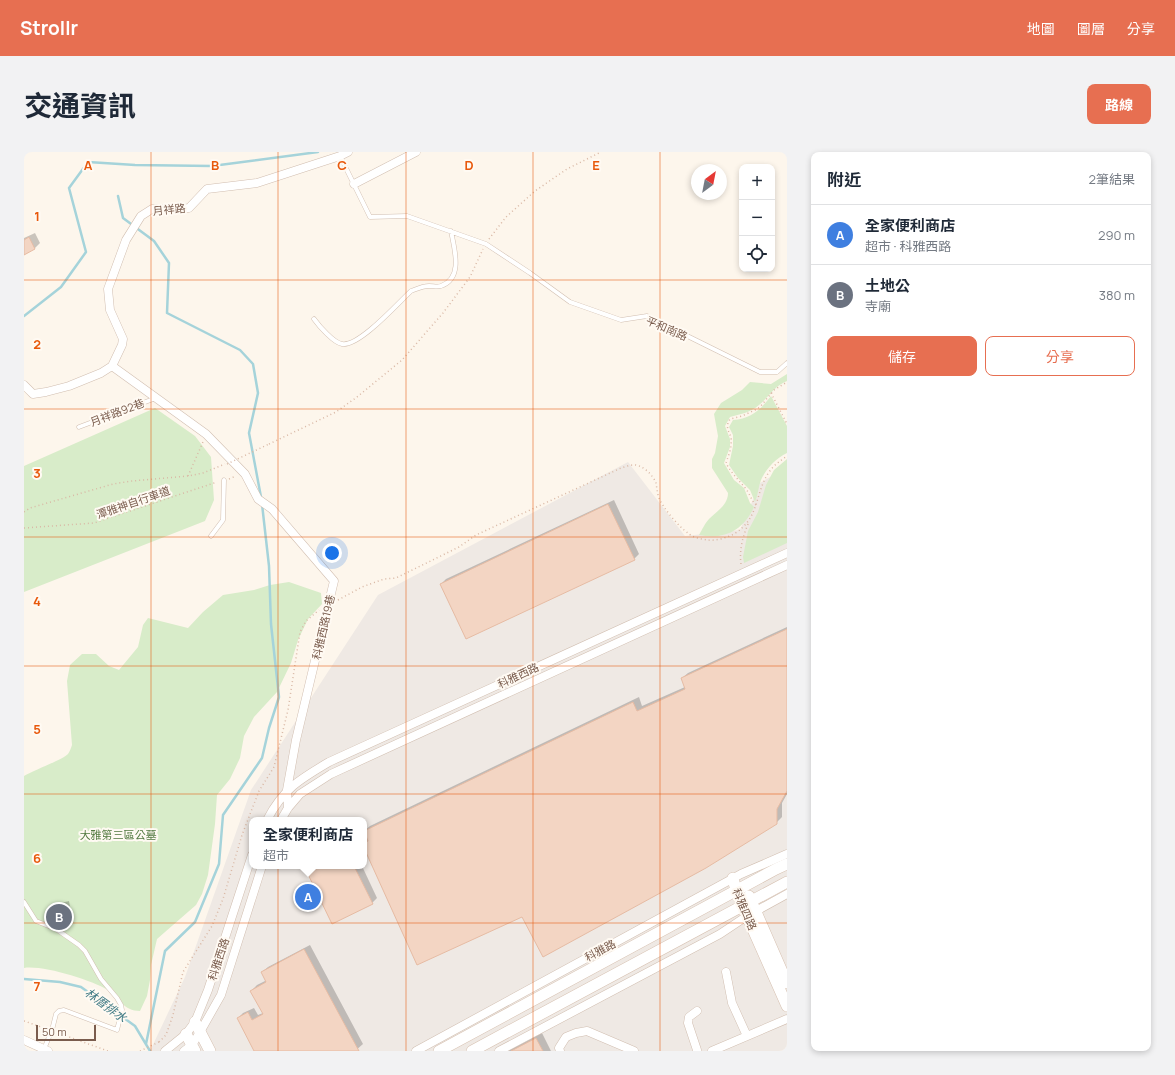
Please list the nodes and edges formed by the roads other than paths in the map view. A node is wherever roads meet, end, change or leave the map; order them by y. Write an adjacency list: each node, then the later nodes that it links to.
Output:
1 (416, 152): 3 (street)
2 (344, 154): 3 (lane); 7 (street, 月祥路)
3 (354, 184): 4 (lane, 平和南路)
4 (451, 231): 5 (lane); 6 (lane, 平和南路)
5 (314, 319)
6 (787, 363)
7 (112, 366): 8 (street); 9 (street)
8 (24, 385)
9 (156, 398): 10 (lane, 月祥路92巷); 15 (street, 科雅西路19巷)
10 (79, 427)
11 (224, 480): 12 (lane)
12 (211, 536)
13 (787, 553): 15 (street, 科雅西路)
14 (787, 565): 16 (street, 科雅西路)
15 (287, 790): 16 (street, 科雅西路19巷); 17 (street, 科雅西路)
16 (288, 808): 18 (street, 科雅西路)
17 (268, 817)
18 (282, 817)
19 (787, 854): 23 (street, 科雅路)
20 (249, 864): 34 (street, 科雅西路)
21 (787, 864): 25 (street, 科雅路)
22 (261, 869): 35 (street, 科雅西路)
23 (733, 878): 25 (street, 科雅四路); 43 (street, 科雅路)
24 (787, 882): 28 (street)
25 (740, 889): 28 (street, 科雅四路); 44 (street, 科雅路)
26 (787, 894): 28 (street)
27 (24, 902): 41 (lane)
28 (749, 908): 30 (street, 科雅四路); 31 (street, 科雅四路); 45 (street); 46 (street)
29 (726, 972): 37 (street)
30 (787, 983)
31 (787, 1006)
32 (697, 1011): 49 (street)
33 (787, 1019): 37 (street)
34 (194, 1022): 35 (street); 36 (street, 科雅西路)
35 (200, 1032): 40 (street, 科雅西路); 42 (street)
36 (186, 1034): 39 (street, 科雅西路); 40 (street)
37 (747, 1036): 50 (street)
38 (24, 1040): 41 (street)
39 (164, 1049)
40 (190, 1049)
41 (46, 1050)
42 (210, 1051)
43 (416, 1051)
44 (439, 1051)
45 (472, 1051)
46 (499, 1051)
47 (560, 1051): 48 (street)
48 (634, 1051)
49 (697, 1051)
50 (712, 1051)

